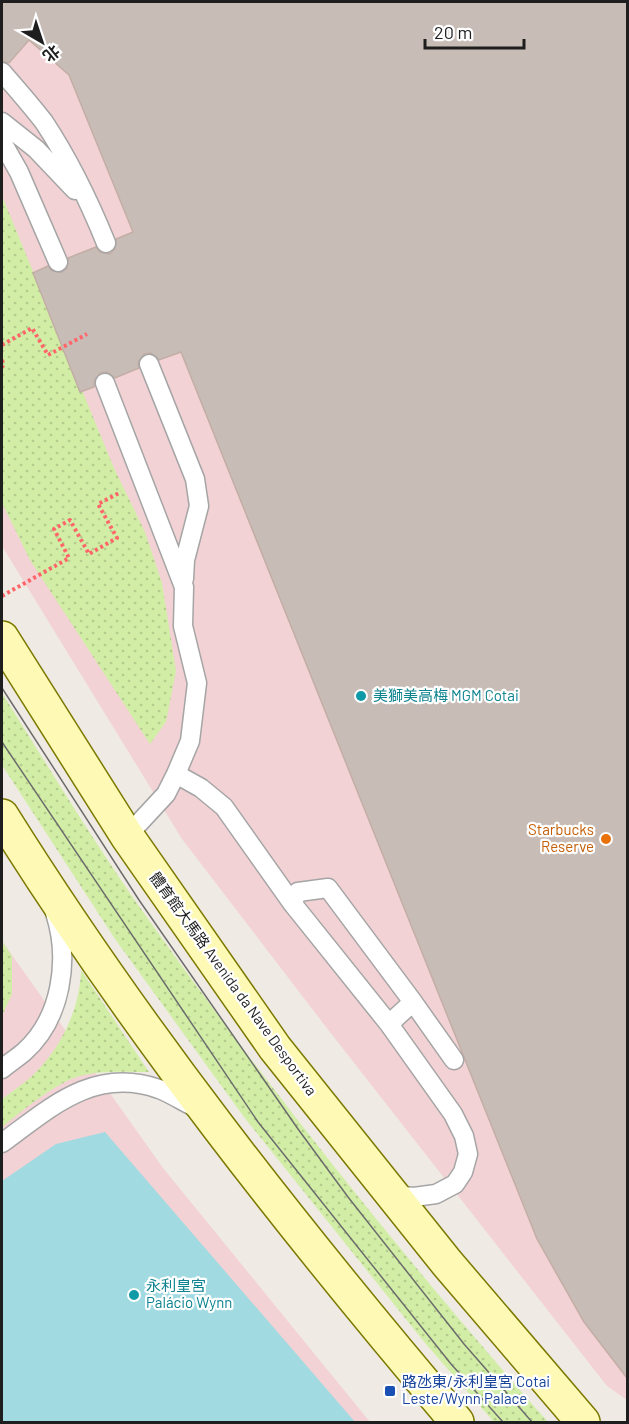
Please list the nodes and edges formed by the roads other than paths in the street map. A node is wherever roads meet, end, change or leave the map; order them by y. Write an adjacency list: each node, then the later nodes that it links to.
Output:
1 (2, 72): 4 (lane)
2 (2, 122): 4 (lane)
3 (2, 142): 6 (lane)
4 (94, 214): 5 (lane)
5 (106, 243)
6 (58, 262)
7 (149, 364): 9 (lane)
8 (105, 383): 9 (lane)
9 (184, 586): 11 (lane)
10 (2, 638): 13 (main road, 體育館大馬路 Avenida da Nave Desportiva)
11 (176, 774): 13 (lane); 15 (lane)
12 (2, 816): 14 (main road)
13 (127, 836): 22 (main road, 體育館大馬路 Avenida da Nave Desportiva)
14 (46, 886): 19 (lane); 20 (main road)
15 (292, 903): 16 (lane); 17 (lane)
16 (413, 1002): 17 (lane); 18 (lane)
17 (389, 1024): 22 (lane)
18 (454, 1060)
19 (2, 1069)
20 (208, 1114): 21 (lane); 23 (main road)
21 (2, 1143)
22 (392, 1195): 24 (main road, 體育館大馬路 Avenida da Nave Desportiva)
23 (457, 1422)
24 (583, 1422)

